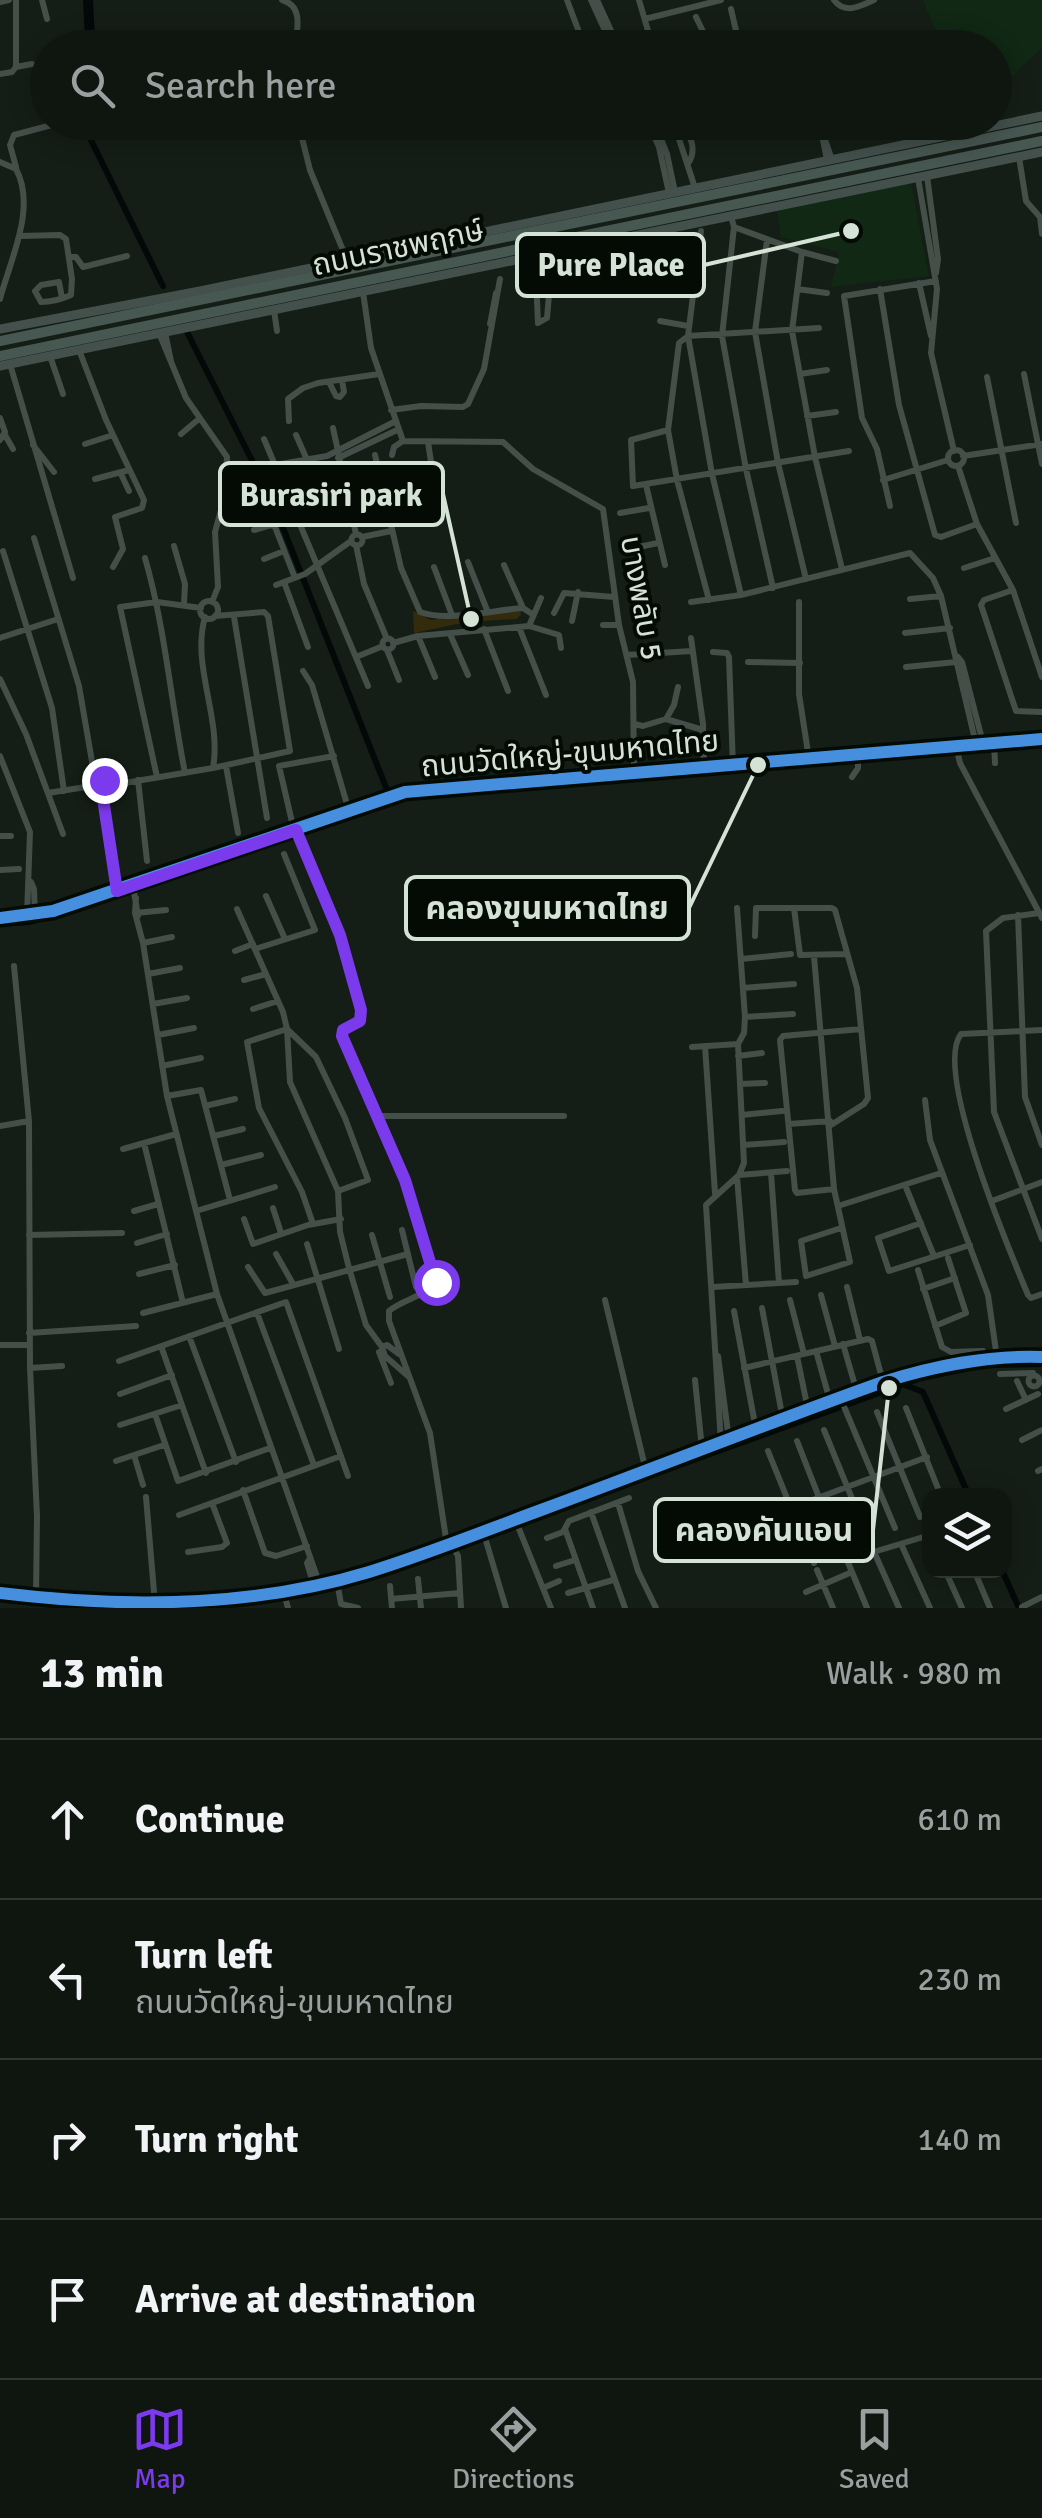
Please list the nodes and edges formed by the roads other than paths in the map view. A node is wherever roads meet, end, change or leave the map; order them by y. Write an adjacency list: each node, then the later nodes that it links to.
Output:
1 (12, 0): 9 (street); 22 (street)
2 (42, 0): 13 (street)
3 (282, 0): 15 (street)
4 (566, 0): 16 (street)
5 (639, 0): 14 (street)
6 (721, 0): 14 (street)
7 (834, 0): 8 (street)
8 (874, 0)
9 (0, 2)
10 (595, 2): 17 (street)
11 (731, 9): 20 (street)
12 (696, 17): 19 (street)
13 (47, 19)
14 (645, 19): 18 (street)
15 (296, 30)
16 (578, 30)
17 (608, 30)
18 (648, 30)
19 (702, 30)
20 (736, 30)
21 (30, 64): 22 (street)
22 (16, 67): 23 (street)
23 (0, 74)
24 (1042, 116): 25 (main road, ถนนราชพฤกษ์)
25 (1012, 122)
26 (1042, 127): 28 (main road, ถนนราชพฤกษ์)
27 (30, 131): 41 (street)
28 (1012, 133)
29 (302, 140): 54 (street)
30 (659, 140): 44 (street)
31 (690, 140): 43 (street)
32 (821, 140): 39 (street)
33 (928, 140): 39 (main road, ถนนราชพฤกษ์)
34 (981, 140): 38 (main road, ถนนราชพฤกษ์)
35 (1042, 141): 58 (main road, ถนนราชพฤกษ์)
36 (1042, 152): 37 (main road, ถนนราชพฤกษ์)
37 (1019, 157): 42 (main road, ถนนราชพฤกษ์); 47 (street)
38 (892, 159): 39 (main road); 73 (main road, ถนนราชพฤกษ์)
39 (828, 161): 43 (main road, ถนนราชพฤกษ์)
40 (2, 163): 41 (street)
41 (15, 168): 48 (street)
42 (921, 178): 45 (main road, ถนนราชพฤกษ์); 59 (street)
43 (696, 188): 44 (main road, ถนนราชพฤกษ์)
44 (672, 193): 54 (main road, ถนนราชพฤกษ์)
45 (734, 223): 49 (street); 51 (main road, ถนนราชพฤกษ์); 85 (street)
46 (701, 231): 67 (street)
47 (1042, 234)
48 (19, 236): 52 (street); 70 (street)
49 (767, 240): 50 (street); 83 (street)
50 (802, 252): 55 (street); 63 (street)
51 (539, 255): 56 (main road, ถนนราชพฤกษ์); 60 (street)
52 (70, 256): 53 (street); 69 (street)
53 (127, 256)
54 (347, 260): 65 (main road, ถนนราชพฤกษ์)
55 (836, 260)
56 (503, 263): 57 (main road, ถนนราชพฤกษ์); 100 (street)
57 (453, 272): 58 (main road); 66 (main road, ถนนราชพฤกษ์)
58 (381, 277): 74 (main road, ถนนราชพฤกษ์)
59 (936, 278): 61 (street); 86 (street)
60 (542, 283): 60 (street)
61 (919, 283): 64 (street); 86 (street)
62 (666, 288): 67 (street)
63 (797, 289): 68 (street); 81 (street)
64 (880, 289): 136 (street); 142 (street)
65 (200, 291): 73 (main road); 75 (main road, ถนนราชพฤกษ์)
66 (364, 292): 72 (main road, ถนนราชพฤกษ์); 93 (street)
67 (693, 292): 77 (street)
68 (827, 293)
69 (62, 298): 71 (street); 71 (street)
70 (0, 299)
71 (48, 301): 75 (street)
72 (274, 310): 80 (street); 82 (main road, ถนนราชพฤกษ์)
73 (150, 312): 87 (main road, ถนนราชพฤกษ์)
74 (205, 315): 82 (main road); 89 (main road, ถนนราชพฤกษ์)
75 (52, 319): 78 (main road, ถนนราชพฤกษ์)
76 (660, 321): 77 (street)
77 (688, 326): 84 (street)
78 (0, 328)
79 (820, 328): 81 (street)
80 (276, 331)
81 (792, 331): 83 (street); 94 (street)
82 (165, 332): 88 (main road, ถนนราชพฤกษ์); 104 (street)
83 (755, 332): 85 (street); 130 (street)
84 (688, 336): 85 (street); 108 (street); 139 (street)
85 (722, 336): 134 (street)
86 (931, 337): 121 (street)
87 (0, 341)
88 (79, 350): 90 (main road, ถนนราชพฤกษ์); 109 (street)
89 (0, 356)
90 (50, 356): 91 (main road, ถนนราชพฤกษ์); 99 (street)
91 (5, 365): 116 (street)
92 (827, 370): 94 (street)
93 (378, 374): 97 (street); 100 (street)
94 (800, 374): 102 (street)
95 (1024, 374): 118 (street)
96 (986, 377): 120 (street)
97 (342, 380): 98 (street); 98 (street)
98 (329, 382): 105 (street)
99 (62, 394)
100 (391, 410): 106 (street)
101 (836, 412): 102 (street)
102 (806, 416): 127 (street)
103 (0, 418): 112 (street)
104 (200, 418): 110 (street); 147 (street)
105 (289, 421)
106 (396, 426): 114 (street); 123 (street)
107 (333, 428): 123 (street)
108 (668, 430): 141 (street); 143 (street)
109 (113, 434): 117 (street); 135 (street)
110 (181, 434)
111 (296, 435): 128 (street)
112 (2, 437): 119 (street)
113 (264, 438): 132 (street)
114 (403, 441): 115 (street, บางพลับ 5); 125 (street)
115 (428, 442): 146 (street); 181 (street, บางพลับ 5)
116 (32, 444): 137 (street); 174 (street)
117 (85, 444)
118 (1040, 444): 120 (street); 131 (street)
119 (13, 449)
120 (999, 449): 126 (street); 152 (street)
121 (954, 450): 126 (street); 129 (street)
122 (850, 451): 127 (street)
123 (339, 454): 128 (street); 157 (street)
124 (375, 455): 155 (street)
125 (392, 455)
126 (964, 456): 133 (street)
127 (815, 457): 130 (street); 173 (street)
128 (306, 460): 132 (street); 151 (street)
129 (948, 460): 133 (street); 136 (street)
130 (778, 464): 134 (street); 176 (street)
131 (1042, 464)
132 (276, 466): 167 (street)
133 (958, 466): 153 (street)
134 (746, 469): 139 (street); 177 (street)
135 (130, 470): 138 (street); 170 (street)
136 (917, 470): 142 (street); 153 (street)
137 (54, 472)
138 (121, 474): 140 (street); 145 (street)
139 (712, 474): 141 (street); 180 (street)
140 (96, 479)
141 (677, 480): 143 (street); 185 (street)
142 (883, 480): 148 (street)
143 (646, 485): 149 (street)
144 (252, 490): 147 (street)
145 (128, 492)
146 (428, 498)
147 (224, 499): 187 (street)
148 (890, 506)
149 (650, 508): 150 (street); 158 (street)
150 (620, 513)
151 (332, 516)
152 (1016, 522)
153 (977, 524): 164 (street)
154 (254, 530): 162 (street)
155 (391, 531): 157 (street); 196 (street)
156 (34, 538): 200 (street)
157 (356, 539): 167 (street); 214 (street)
158 (658, 542): 160 (street); 169 (street)
159 (174, 546): 190 (street)
160 (629, 550)
161 (3, 551): 207 (street)
162 (284, 551): 165 (street); 175 (street)
163 (145, 558): 186 (street)
164 (995, 558): 172 (street); 178 (street)
165 (264, 559)
166 (468, 562): 193 (street)
167 (318, 564): 175 (street); 220 (street)
168 (504, 565): 192 (street)
169 (665, 565)
170 (113, 567)
171 (434, 567): 196 (street)
172 (964, 568)
173 (842, 569): 176 (street); 182 (street)
174 (73, 578)
175 (295, 578): 215 (street)
176 (806, 580): 177 (street)
177 (773, 588): 180 (street)
178 (1013, 590): 227 (street); 235 (street)
179 (578, 592): 181 (street); 195 (street); 201 (street)
180 (741, 595): 185 (street)
181 (614, 596): 204 (street, บางพลับ 5)
182 (941, 596): 184 (street); 206 (street)
183 (540, 598): 194 (street)
184 (910, 599)
185 (709, 600): 188 (street)
186 (158, 602): 190 (street); 253 (street); 255 (street)
187 (212, 602): 191 (street); 197 (street)
188 (691, 602)
189 (799, 602): 223 (street)
190 (184, 604): 191 (street)
191 (200, 608): 199 (street)
192 (523, 608): 193 (street); 194 (street)
193 (488, 610): 196 (street)
194 (532, 614): 203 (street)
195 (554, 614)
196 (452, 615)
197 (215, 616): 198 (street); 199 (street)
198 (234, 616): 246 (street); 246 (street)
199 (205, 617): 251 (street)
200 (58, 619): 207 (street); 258 (street)
201 (572, 621)
202 (603, 625): 204 (street)
203 (529, 626): 205 (street); 216 (street)
204 (618, 626): 219 (street, บางพลับ 5)
205 (519, 627): 208 (street); 234 (street)
206 (950, 628): 209 (street); 221 (street)
207 (28, 629): 212 (street); 260 (street)
208 (484, 629): 210 (street); 233 (street)
209 (906, 633)
210 (450, 634): 211 (street); 226 (street)
211 (418, 636): 214 (street); 228 (street)
212 (0, 638)
213 (690, 638): 217 (street)
214 (388, 644): 220 (street); 230 (street)
215 (308, 647)
216 (561, 648)
217 (692, 651): 219 (street); 238 (street)
218 (713, 652): 250 (street)
219 (627, 655): 237 (street, บางพลับ 5)
220 (356, 657): 231 (street)
221 (958, 660): 224 (street); 240 (street)
222 (748, 662): 223 (street)
223 (800, 663): 247 (street)
224 (906, 668)
225 (303, 670): 244 (street)
226 (468, 675)
227 (1042, 676)
228 (434, 677)
229 (0, 679): 261 (street)
230 (398, 680)
231 (368, 686)
232 (678, 688): 236 (street)
233 (508, 690)
234 (546, 696)
235 (1042, 712)
236 (666, 720): 237 (street); 238 (street)
237 (634, 724): 254 (street, บางพลับ 5)
238 (703, 730): 252 (street)
239 (1042, 738): 241 (street, ถนนวัดใหญ่-ขุนมหาดไทย)
240 (980, 744): 241 (street, ถนนวัดใหญ่-ขุนมหาดไทย); 242 (street, ถนนวัดใหญ่-ขุนมหาดไทย)
241 (994, 747): 248 (street)
242 (957, 748): 245 (street, ถนนวัดใหญ่-ขุนมหาดไทย); 283 (street)
243 (0, 756): 280 (street)
244 (334, 756): 262 (street); 264 (street)
245 (859, 759): 247 (street, ถนนวัดใหญ่-ขุนมหาดไทย); 256 (street)
246 (256, 760): 249 (street); 263 (street)
247 (808, 760): 250 (street, ถนนวัดใหญ่-ขุนมหาดไทย)
248 (996, 763)
249 (226, 766): 251 (street); 265 (street)
250 (733, 766): 252 (street, ถนนวัดใหญ่-ขุนมหาดไทย)
251 (213, 768): 253 (street)
252 (704, 768): 254 (street, ถนนวัดใหญ่-ขุนมหาดไทย)
253 (185, 773): 255 (street)
254 (634, 774): 262 (street, ถนนวัดใหญ่-ขุนมหาดไทย)
255 (156, 777): 257 (street)
256 (852, 777)
257 (138, 780): 259 (street); 270 (street)
258 (94, 782): 259 (street); 259 (street); 260 (street)
259 (104, 789): 273 (street)
260 (64, 790): 261 (street)
261 (48, 793): 266 (street)
262 (350, 812): 264 (street, ถนนวัดใหญ่-ขุนมหาดไทย)
263 (267, 818)
264 (296, 831): 274 (street, ถนนวัดใหญ่-ขุนมหาดไทย); 331 (street)
265 (238, 833)
266 (63, 834)
267 (0, 836): 268 (street)
268 (11, 836)
269 (284, 854): 287 (street)
270 (146, 861)
271 (19, 869): 272 (street)
272 (0, 870)
273 (117, 891): 274 (street, ถนนวัดใหญ่-ขุนมหาดไทย); 280 (street, ถนนวัดใหญ่-ขุนมหาดไทย)
274 (134, 891): 281 (street)
275 (266, 896): 287 (street)
276 (737, 908): 294 (street)
277 (794, 908): 285 (street); 292 (street); 293 (street)
278 (237, 909): 289 (street)
279 (166, 910): 281 (street)
280 (31, 914): 284 (street, ถนนวัดใหญ่-ขุนมหาดไทย)
281 (138, 914): 288 (street)
282 (1018, 915): 283 (street); 311 (street); 313 (street)
283 (1041, 916)
284 (0, 918)
285 (756, 936)
286 (172, 938): 288 (street)
287 (285, 940): 289 (street)
288 (143, 943): 297 (street)
289 (254, 947): 290 (street); 298 (street)
290 (236, 951)
291 (792, 954): 294 (street)
292 (847, 954): 293 (street); 310 (street)
293 (814, 956): 315 (street)
294 (741, 959): 301 (street)
295 (14, 966): 333 (street)
296 (180, 968): 297 (street)
297 (148, 974): 304 (street)
298 (266, 974): 299 (street); 303 (street)
299 (244, 980)
300 (794, 984): 301 (street)
301 (743, 988): 307 (street)
302 (186, 998): 304 (street)
303 (278, 1000): 305 (street); 309 (street)
304 (153, 1004): 314 (street)
305 (253, 1008)
306 (793, 1014): 307 (street)
307 (746, 1018): 316 (street)
308 (194, 1028): 314 (street)
309 (288, 1029): 356 (street); 356 (street); 368 (street)
310 (861, 1029): 315 (street); 334 (street)
311 (1022, 1030): 312 (street); 313 (street); 343 (street)
312 (1042, 1030)
313 (989, 1033): 355 (street); 359 (street)
314 (158, 1034): 322 (street)
315 (822, 1034): 334 (street); 335 (street)
316 (738, 1044): 317 (street); 320 (street)
317 (706, 1046): 318 (street); 357 (street)
318 (692, 1047)
319 (762, 1053): 320 (street)
320 (738, 1056): 324 (street)
321 (201, 1058): 322 (street)
322 (162, 1066): 325 (street)
323 (765, 1083): 324 (street)
324 (740, 1084): 330 (street)
325 (167, 1096): 328 (street); 338 (street)
326 (235, 1099): 328 (street)
327 (925, 1100): 349 (street)
328 (205, 1106): 339 (street)
329 (782, 1111): 330 (street)
330 (742, 1115): 342 (street)
331 (378, 1116): 332 (street); 426 (street)
332 (564, 1116)
333 (30, 1121): 336 (street); 375 (street)
334 (830, 1123): 335 (street); 354 (street)
335 (789, 1124): 354 (street)
336 (0, 1126)
337 (243, 1128): 339 (street)
338 (176, 1134): 341 (street); 364 (street)
339 (214, 1136): 346 (street)
340 (784, 1142): 342 (street)
341 (144, 1143): 344 (street); 360 (street)
342 (744, 1144): 350 (street)
343 (1042, 1145)
344 (123, 1149)
345 (261, 1155): 346 (street)
346 (221, 1165): 358 (street)
347 (786, 1171): 348 (street)
348 (771, 1173): 350 (street); 393 (street)
349 (941, 1174): 352 (street); 379 (street)
350 (738, 1176): 357 (street); 395 (street)
351 (1042, 1182): 355 (street)
352 (905, 1185): 361 (street); 367 (street)
353 (275, 1186): 358 (street)
354 (834, 1189): 361 (street)
355 (1022, 1189): 359 (street); 376 (street)
356 (338, 1190): 366 (street)
357 (716, 1194): 398 (street)
358 (230, 1200): 364 (street)
359 (992, 1201): 401 (street)
360 (158, 1204): 363 (street); 372 (street)
361 (838, 1206): 369 (street)
362 (273, 1208): 373 (street)
363 (134, 1211)
364 (196, 1211): 400 (street)
365 (244, 1218): 373 (street)
366 (341, 1218): 368 (street); 387 (street)
367 (921, 1223): 382 (street); 382 (street)
368 (313, 1224): 373 (street)
369 (841, 1228): 369 (street)
370 (402, 1230): 381 (street)
371 (122, 1233): 375 (street)
372 (167, 1234): 377 (street); 385 (street)
373 (281, 1234)
374 (372, 1235): 384 (street)
375 (29, 1236): 414 (street)
376 (1042, 1239)
377 (136, 1243)
378 (307, 1244): 390 (street)
379 (970, 1245): 382 (street); 425 (street)
380 (276, 1254): 394 (street)
381 (408, 1254): 384 (street); 396 (street)
382 (934, 1256)
383 (948, 1258): 391 (street)
384 (379, 1260): 387 (street); 403 (street)
385 (175, 1265): 389 (street); 406 (street)
386 (248, 1267): 394 (street)
387 (349, 1268): 390 (street); 416 (street)
388 (918, 1270): 399 (street)
389 (140, 1274)
390 (317, 1278): 394 (street); 423 (street)
391 (956, 1278): 399 (street); 413 (street)
392 (796, 1282): 393 (street)
393 (779, 1283): 395 (street)
394 (293, 1284)
395 (746, 1285): 398 (street)
396 (416, 1286)
397 (848, 1287): 417 (street)
398 (712, 1288): 461 (street)
399 (923, 1289): 413 (street)
400 (216, 1294): 406 (street); 411 (street)
401 (1042, 1294)
402 (821, 1295): 419 (street)
403 (390, 1298)
404 (605, 1300): 474 (street)
405 (790, 1300): 427 (street)
406 (183, 1302): 409 (street)
407 (762, 1308): 431 (street)
408 (734, 1311): 434 (street)
409 (143, 1313)
410 (257, 1313): 411 (street); 468 (street); 472 (street)
411 (225, 1323): 415 (street); 464 (street)
412 (136, 1326): 414 (street)
413 (935, 1326): 428 (street)
414 (30, 1333): 420 (street)
415 (190, 1336): 421 (street); 471 (street)
416 (374, 1337): 422 (street); 443 (street)
417 (860, 1340): 419 (street); 442 (street)
418 (0, 1345): 420 (street)
419 (839, 1345): 424 (street); 441 (street)
420 (30, 1346): 433 (street)
421 (160, 1346): 430 (street); 437 (street)
422 (382, 1347): 426 (street); 438 (street)
423 (338, 1349)
424 (816, 1351): 427 (street); 446 (street)
425 (996, 1353): 428 (main road); 429 (main road)
426 (401, 1355): 438 (street)
427 (800, 1355): 431 (street); 447 (street)
428 (983, 1355): 442 (main road)
429 (1035, 1357): 435 (street)
430 (119, 1361)
431 (772, 1362): 434 (street); 452 (street)
432 (62, 1366): 433 (street)
433 (30, 1368): 528 (street)
434 (744, 1368): 456 (street)
435 (1033, 1373): 436 (street); 444 (street)
436 (1000, 1374)
437 (172, 1375): 445 (street); 450 (street)
438 (410, 1378): 504 (street)
439 (695, 1380): 465 (street)
440 (1017, 1381): 448 (street)
441 (854, 1382)
442 (883, 1382): 446 (main road)
443 (391, 1384)
444 (1037, 1390): 448 (street); 449 (street)
445 (120, 1394)
446 (837, 1399): 461 (main road); 478 (street)
447 (806, 1400)
448 (1026, 1400): 453 (street)
449 (1042, 1404)
450 (182, 1405): 455 (street); 475 (street)
451 (906, 1408): 469 (street)
452 (781, 1409)
453 (1006, 1409)
454 (877, 1412): 473 (street)
455 (154, 1414): 457 (street); 463 (street)
456 (754, 1419)
457 (120, 1425)
458 (824, 1430): 480 (street)
459 (1042, 1430): 460 (street)
460 (1022, 1440)
461 (725, 1441): 465 (main road)
462 (797, 1441): 484 (street)
463 (164, 1445): 467 (street); 475 (street)
464 (270, 1448): 471 (street); 476 (street)
465 (702, 1450): 474 (main road)
466 (768, 1451): 488 (street)
467 (134, 1455): 470 (street); 479 (street)
468 (341, 1456): 472 (street); 477 (street)
469 (926, 1458): 473 (street); 481 (street)
470 (116, 1461)
471 (236, 1462): 475 (street)
472 (314, 1465): 476 (street)
473 (899, 1467): 478 (street); 491 (street)
474 (646, 1471): 493 (main road)
475 (206, 1473)
476 (282, 1476): 482 (street); 502 (street)
477 (348, 1476)
478 (873, 1476): 480 (street); 494 (street)
479 (144, 1484)
480 (846, 1485): 484 (street); 492 (street)
481 (938, 1488)
482 (243, 1490): 486 (street); 502 (street)
483 (146, 1497): 532 (street)
484 (818, 1497): 488 (street); 496 (street)
485 (629, 1498): 487 (street)
486 (212, 1503): 490 (street); 505 (street)
487 (618, 1503): 489 (street); 542 (street)
488 (792, 1508): 500 (street)
489 (591, 1512): 495 (street); 514 (street)
490 (179, 1516)
491 (920, 1517)
492 (860, 1520): 496 (street); 501 (street)
493 (517, 1523): 497 (main road); 520 (street)
494 (895, 1528)
495 (566, 1529): 498 (street); 508 (street)
496 (831, 1530): 500 (street); 506 (street)
497 (483, 1532): 504 (main road); 538 (street)
498 (547, 1538)
499 (922, 1538): 503 (street)
500 (806, 1541): 518 (street)
501 (871, 1545)
502 (307, 1546): 517 (street)
503 (902, 1546): 507 (street); 546 (street)
504 (452, 1548): 516 (main road); 522 (street)
505 (188, 1552)
506 (841, 1554)
507 (875, 1554): 510 (street); 545 (street)
508 (576, 1560): 509 (street); 521 (street)
509 (556, 1566)
510 (852, 1572): 518 (street); 544 (street)
511 (949, 1578): 547 (street)
512 (977, 1578): 548 (street)
513 (418, 1579): 526 (street)
514 (614, 1580): 521 (street); 541 (street)
515 (559, 1581): 520 (street)
516 (338, 1583): 517 (main road); 531 (street)
517 (317, 1585): 529 (main road)
518 (823, 1585): 523 (street); 543 (street)
519 (390, 1586): 527 (street)
520 (543, 1588): 539 (street)
521 (585, 1588): 525 (street); 540 (street)
522 (460, 1592): 526 (street); 537 (street)
523 (806, 1592)
524 (0, 1593): 528 (main road)
525 (568, 1593)
526 (420, 1596): 527 (street); 536 (street)
527 (392, 1598): 535 (street)
528 (36, 1599): 532 (main road)
529 (286, 1600): 532 (main road)
530 (1038, 1602): 533 (street)
531 (340, 1603): 534 (street)
532 (155, 1605)
533 (1022, 1607)
534 (358, 1608)
535 (392, 1608)
536 (421, 1608)
537 (462, 1608)
538 (506, 1608)
539 (550, 1608)
540 (592, 1608)
541 (625, 1608)
542 (656, 1608)
543 (833, 1608)
544 (867, 1608)
545 (899, 1608)
546 (930, 1608)
547 (962, 1608)
548 (990, 1608)

